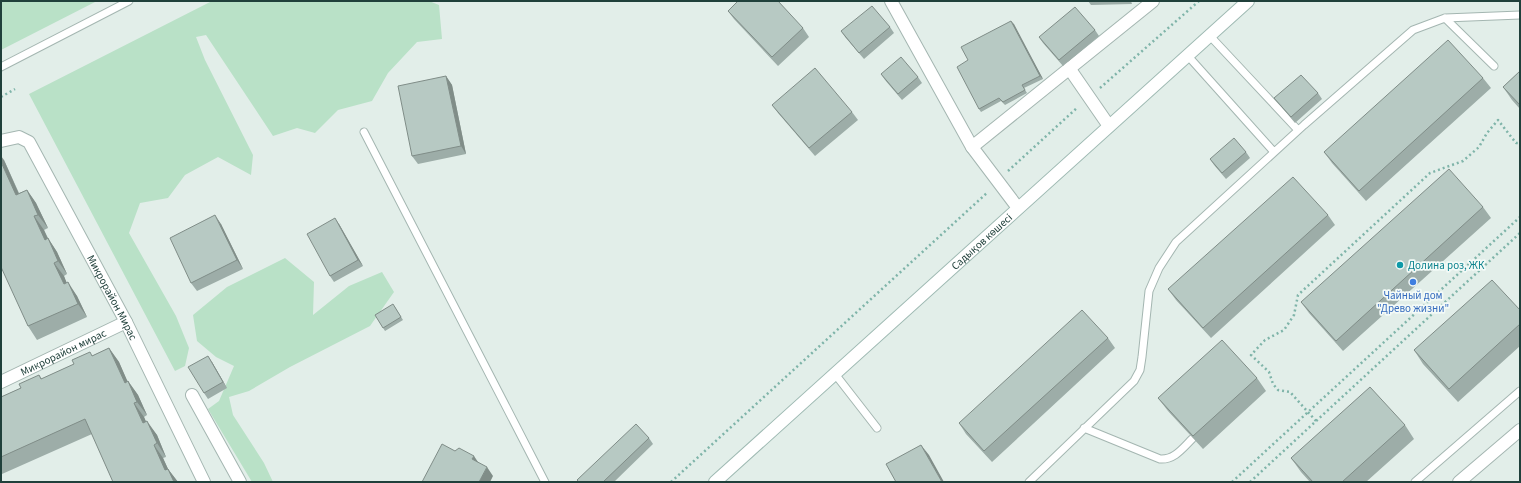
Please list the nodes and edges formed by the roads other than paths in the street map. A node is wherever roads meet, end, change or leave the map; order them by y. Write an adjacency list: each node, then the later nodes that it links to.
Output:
1 (129, 1): 10 (lane)
2 (891, 1): 16 (street)
3 (1153, 1): 11 (street)
4 (1248, 1): 7 (street, Садықов көшесі)
5 (1520, 15): 6 (lane)
6 (1445, 18): 9 (lane); 13 (lane)
7 (1210, 36): 8 (street, Садықов көшесі); 13 (lane)
8 (1188, 56): 12 (street, Садықов көшесі); 17 (lane)
9 (1494, 66)
10 (1, 67)
11 (1069, 68): 12 (street); 16 (street)
12 (1109, 126): 18 (street, Садықов көшесі)
13 (1298, 130): 17 (lane)
14 (364, 132): 30 (lane)
15 (1, 141): 19 (street, Микрорайон Мирас)
16 (972, 147): 18 (street)
17 (1274, 152): 25 (lane)
18 (1018, 208): 20 (street, Садықов көшесі)
19 (126, 322): 21 (street, Микрорайон мирас); 28 (street, Микрорайон Мирас)
20 (835, 374): 24 (lane); 31 (street, Садықов көшесі)
21 (1, 382)
22 (1520, 391): 33 (lane)
23 (192, 396): 29 (street)
24 (877, 428)
25 (1084, 428): 27 (lane); 32 (lane)
26 (1520, 430): 34 (street)
27 (1192, 440)
28 (204, 482)
29 (240, 482)
30 (545, 482)
31 (715, 482)
32 (1029, 482)
33 (1415, 482)
34 (1459, 482)

